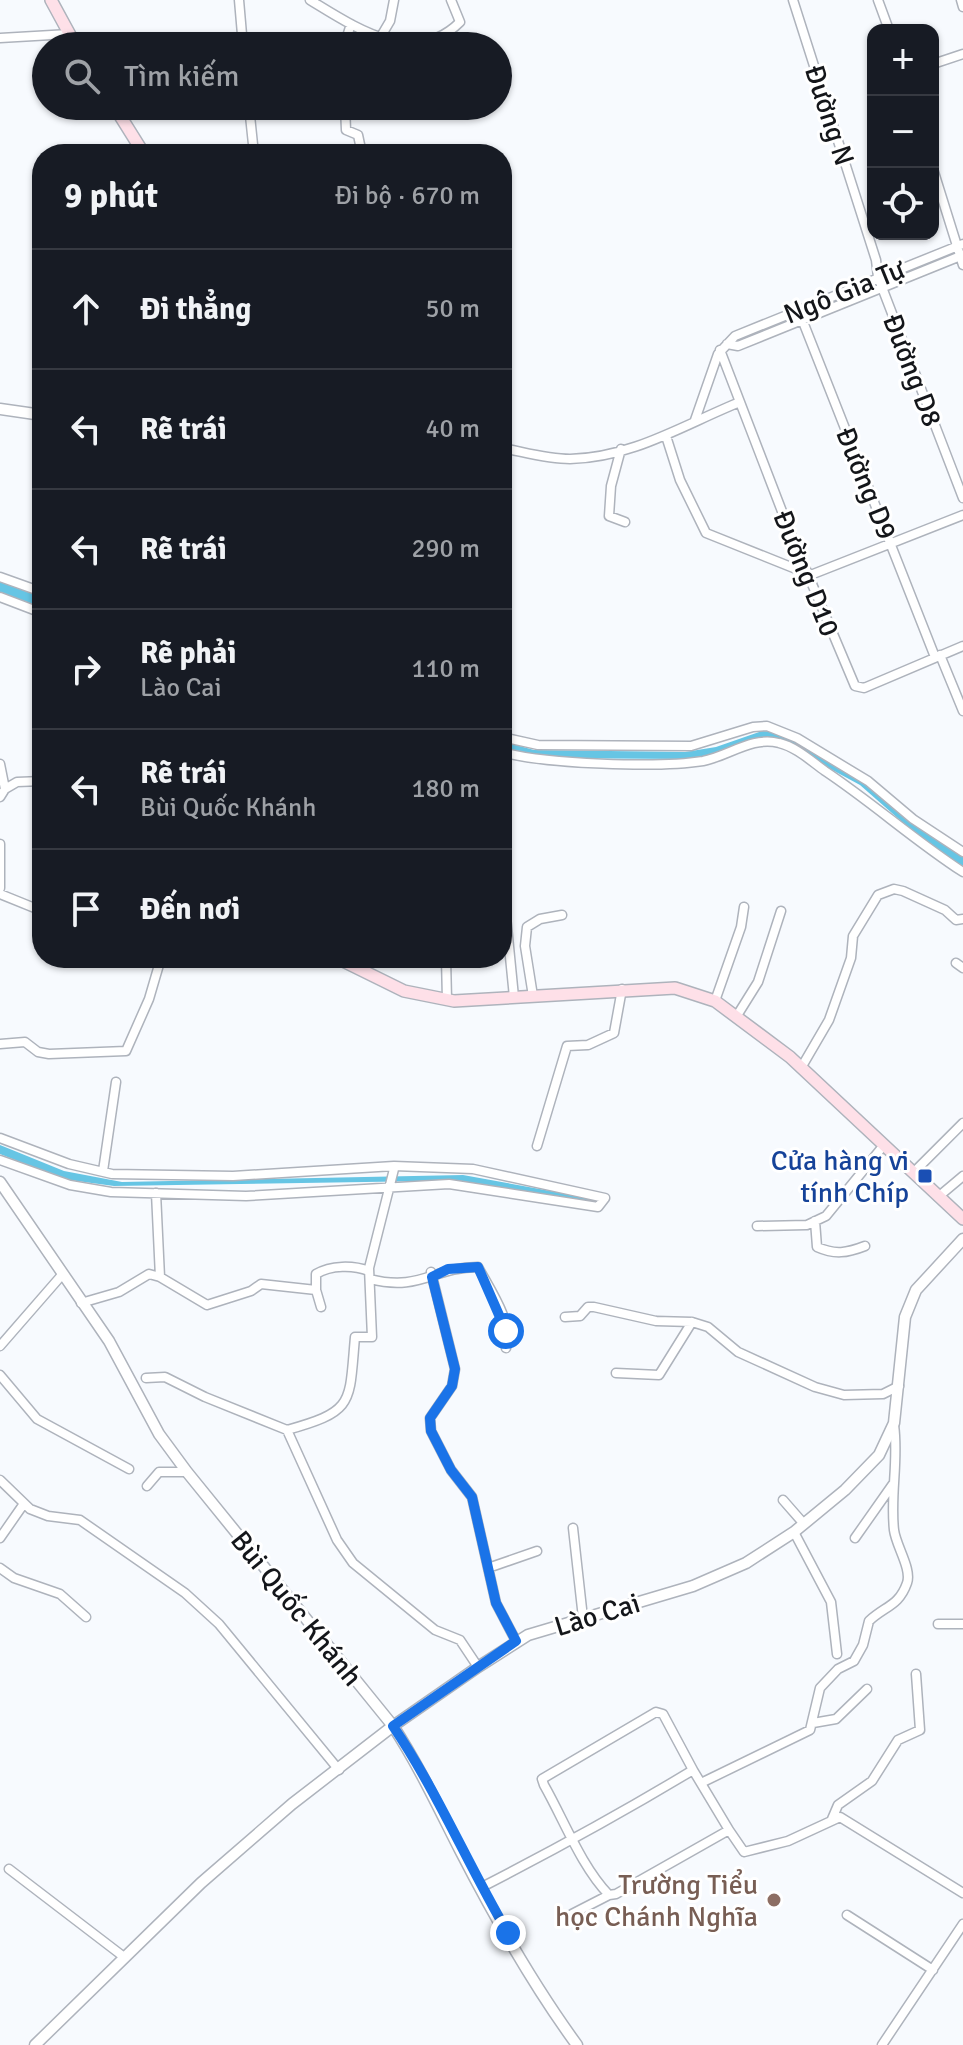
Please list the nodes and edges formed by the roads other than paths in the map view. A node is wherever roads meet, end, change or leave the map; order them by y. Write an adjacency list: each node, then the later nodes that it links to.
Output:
1 (51, 0): 12 (main road)
2 (239, 0): 13 (street)
3 (310, 0): 10 (street)
4 (394, 0): 16 (street)
5 (451, 0): 17 (street)
6 (793, 0): 31 (street, Đường N)
7 (878, 0): 11 (street)
8 (961, 0): 9 (street)
9 (963, 7)
10 (351, 24): 14 (street); 15 (street)
11 (887, 24)
12 (68, 32)
13 (242, 32)
14 (348, 32)
15 (368, 32)
16 (384, 32)
17 (445, 32)
18 (32, 36): 19 (street)
19 (0, 38)
20 (963, 54): 21 (street)
21 (939, 62)
22 (123, 120): 25 (main road)
23 (250, 120): 26 (street)
24 (346, 120): 27 (street)
25 (138, 144)
26 (253, 144)
27 (360, 144)
28 (939, 186): 29 (street)
29 (960, 246): 30 (street); 31 (street, Ngô Gia Tự)
30 (962, 259): 32 (street, Ngô Gia Tự)
31 (878, 277): 32 (street, Đường N); 33 (street, Ngô Gia Tự)
32 (882, 287): 34 (street, Ngô Gia Tự); 43 (street, Đường D8)
33 (798, 309): 34 (street, Đường D9); 35 (street, Ngô Gia Tự)
34 (802, 319): 35 (street, Ngô Gia Tự); 46 (street, Đường D9)
35 (724, 347): 36 (street, Đường D10); 39 (street)
36 (740, 402): 39 (street); 47 (street, Đường D10)
37 (0, 409): 38 (street)
38 (32, 414)
39 (695, 420): 40 (street)
40 (666, 436): 41 (street); 47 (street)
41 (621, 449): 42 (street); 45 (street)
42 (512, 450)
43 (963, 498)
44 (963, 515): 46 (street)
45 (625, 522)
46 (891, 544): 47 (street); 53 (street, Đường D9)
47 (807, 575): 53 (street, Đường D10)
48 (0, 577): 49 (street)
49 (32, 588)
50 (0, 597): 51 (street)
51 (32, 609)
52 (963, 646): 53 (street, Đường D10)
53 (937, 656): 54 (street, Đường D9)
54 (963, 711)
55 (716, 737): 56 (street); 58 (street); 60 (street)
56 (512, 739)
57 (512, 754): 58 (street)
58 (723, 754): 61 (street)
59 (0, 764): 63 (street)
60 (844, 767): 61 (street); 65 (street)
61 (836, 778): 66 (street)
62 (32, 781): 63 (street)
63 (2, 793)
64 (0, 844): 67 (street)
65 (963, 852)
66 (963, 872)
67 (0, 891): 68 (street)
68 (32, 906)
69 (744, 907): 81 (street)
70 (781, 911): 82 (street)
71 (562, 915): 78 (street)
72 (963, 919): 84 (street)
73 (158, 968): 83 (street)
74 (357, 968): 80 (main road)
75 (446, 968): 80 (street)
76 (511, 968): 79 (street)
77 (622, 989): 78 (main road); 81 (main road); 89 (street)
78 (533, 996): 79 (main road)
79 (514, 997): 80 (main road)
80 (447, 1000)
81 (715, 1001): 82 (main road)
82 (738, 1014): 84 (main road)
83 (0, 1044)
84 (801, 1068): 88 (main road)
85 (116, 1082): 92 (street)
86 (963, 1123): 93 (street)
87 (0, 1138): 92 (street)
88 (884, 1145): 93 (main road); 101 (street)
89 (537, 1146)
90 (0, 1160): 97 (street)
91 (394, 1169): 96 (street)
92 (103, 1171): 96 (street)
93 (913, 1173): 98 (main road)
94 (963, 1176): 98 (street)
95 (0, 1182): 99 (street, Bùi Quốc Khánh)
96 (390, 1184): 97 (street); 105 (street)
97 (156, 1193): 108 (street)
98 (938, 1197): 100 (main road)
99 (5, 1200): 107 (street, Bùi Quốc Khánh)
100 (963, 1219)
101 (815, 1221): 102 (street); 104 (street)
102 (757, 1226)
103 (963, 1239): 119 (street, Lào Cai)
104 (865, 1246)
105 (370, 1275): 106 (street); 109 (street); 121 (street)
106 (432, 1275): 115 (street); 136 (street)
107 (61, 1276): 110 (street, Bùi Quốc Khánh); 114 (street)
108 (160, 1277): 109 (street); 110 (street)
109 (316, 1290): 111 (street)
110 (81, 1303): 123 (street, Bùi Quốc Khánh)
111 (321, 1307)
112 (565, 1317): 113 (street)
113 (692, 1322): 116 (street); 119 (street)
114 (0, 1346)
115 (506, 1348)
116 (616, 1373)
117 (0, 1375): 122 (street)
118 (146, 1378): 121 (street)
119 (900, 1386): 120 (street, Lào Cai)
120 (894, 1423): 125 (street); 129 (street, Lào Cai)
121 (287, 1430): 143 (street)
122 (129, 1469)
123 (187, 1472): 126 (street); 147 (street, Bùi Quốc Khánh)
124 (0, 1480): 128 (street)
125 (894, 1484): 133 (street); 146 (street)
126 (147, 1486)
127 (783, 1500): 129 (street)
128 (23, 1505): 132 (street); 148 (street)
129 (804, 1524): 131 (street, Lào Cai)
130 (573, 1528): 138 (street)
131 (794, 1532): 138 (street, Lào Cai); 142 (street)
132 (0, 1538)
133 (855, 1538)
134 (537, 1551): 136 (street)
135 (0, 1568): 137 (street)
136 (488, 1568): 141 (street)
137 (86, 1617)
138 (583, 1618): 141 (street, Lào Cai)
139 (938, 1624): 140 (street)
140 (963, 1624)
141 (516, 1641): 143 (street, Lào Cai)
142 (837, 1654)
143 (478, 1667): 147 (street, Lào Cai)
144 (916, 1674): 151 (street)
145 (867, 1689): 146 (street)
146 (813, 1723): 150 (street)
147 (393, 1726): 148 (street, Lào Cai); 155 (street, Bùi Quốc Khánh)
148 (339, 1770): 161 (street, Lào Cai)
149 (693, 1770): 150 (street); 153 (street); 153 (street)
150 (701, 1783): 152 (street)
151 (832, 1819): 152 (street); 156 (street)
152 (729, 1830): 157 (street)
153 (574, 1838): 155 (street); 157 (street)
154 (9, 1869): 161 (street)
155 (482, 1887): 164 (street, Bùi Quốc Khánh)
156 (963, 1893)
157 (609, 1895): 158 (street)
158 (572, 1914)
159 (847, 1915): 162 (street)
160 (963, 1924): 162 (street)
161 (124, 1957): 163 (street, Lào Cai)
162 (933, 1970): 165 (street)
163 (35, 2045)
164 (576, 2045)
165 (882, 2045)

